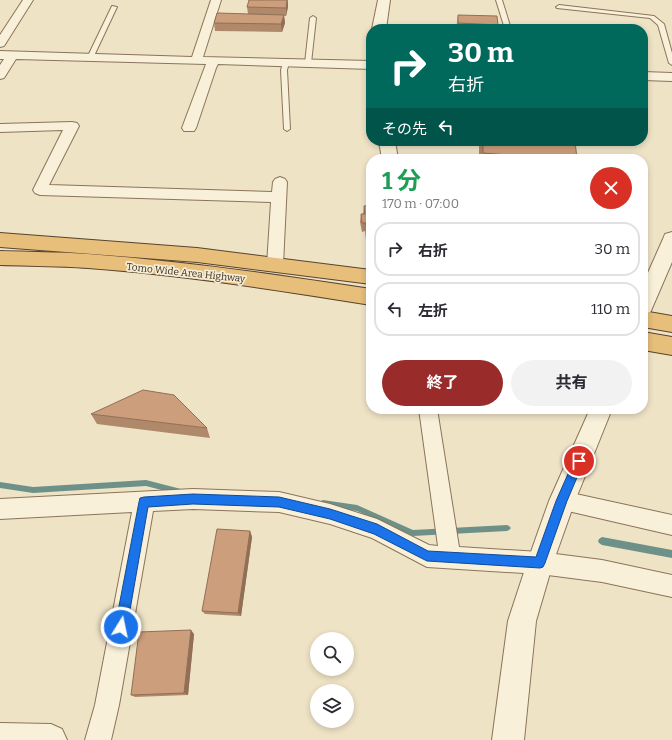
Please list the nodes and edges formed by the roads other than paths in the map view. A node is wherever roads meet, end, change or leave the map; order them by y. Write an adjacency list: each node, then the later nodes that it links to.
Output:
1 (28, 0): 10 (street)
2 (216, 0): 13 (street)
3 (384, 0): 8 (street)
4 (499, 0): 9 (lane)
5 (114, 7): 12 (lane)
6 (559, 7): 17 (lane)
7 (314, 18): 16 (lane)
8 (380, 24)
9 (506, 24)
10 (0, 44)
11 (6, 55): 12 (street); 19 (street)
12 (90, 58): 13 (street)
13 (196, 61): 14 (street)
14 (215, 61): 15 (street); 23 (street)
15 (286, 63): 16 (street); 24 (lane)
16 (308, 63): 18 (street)
17 (672, 63)
18 (366, 65)
19 (0, 75)
20 (648, 76): 21 (street)
21 (672, 77)
22 (0, 128): 28 (street)
23 (189, 128)
24 (287, 129)
25 (672, 239): 31 (street)
26 (0, 240): 28 (highway, Tomo Wide Area Highway)
27 (0, 258): 30 (highway, Tomo Wide Area Highway)
28 (275, 265): 29 (highway, Tomo Wide Area Highway)
29 (366, 276)
30 (366, 295)
31 (648, 295)
32 (648, 320): 33 (highway)
33 (672, 324)
34 (648, 342): 35 (highway)
35 (672, 346)
36 (429, 414): 42 (street)
37 (599, 414): 38 (street)
38 (562, 501): 41 (street); 43 (street)
39 (144, 502): 40 (street); 42 (street); 47 (street)
40 (0, 509)
41 (672, 525)
42 (450, 557): 43 (street)
43 (540, 563): 44 (street); 48 (street)
44 (672, 586)
45 (0, 738): 46 (street)
46 (51, 740)
47 (98, 740)
48 (508, 740)

